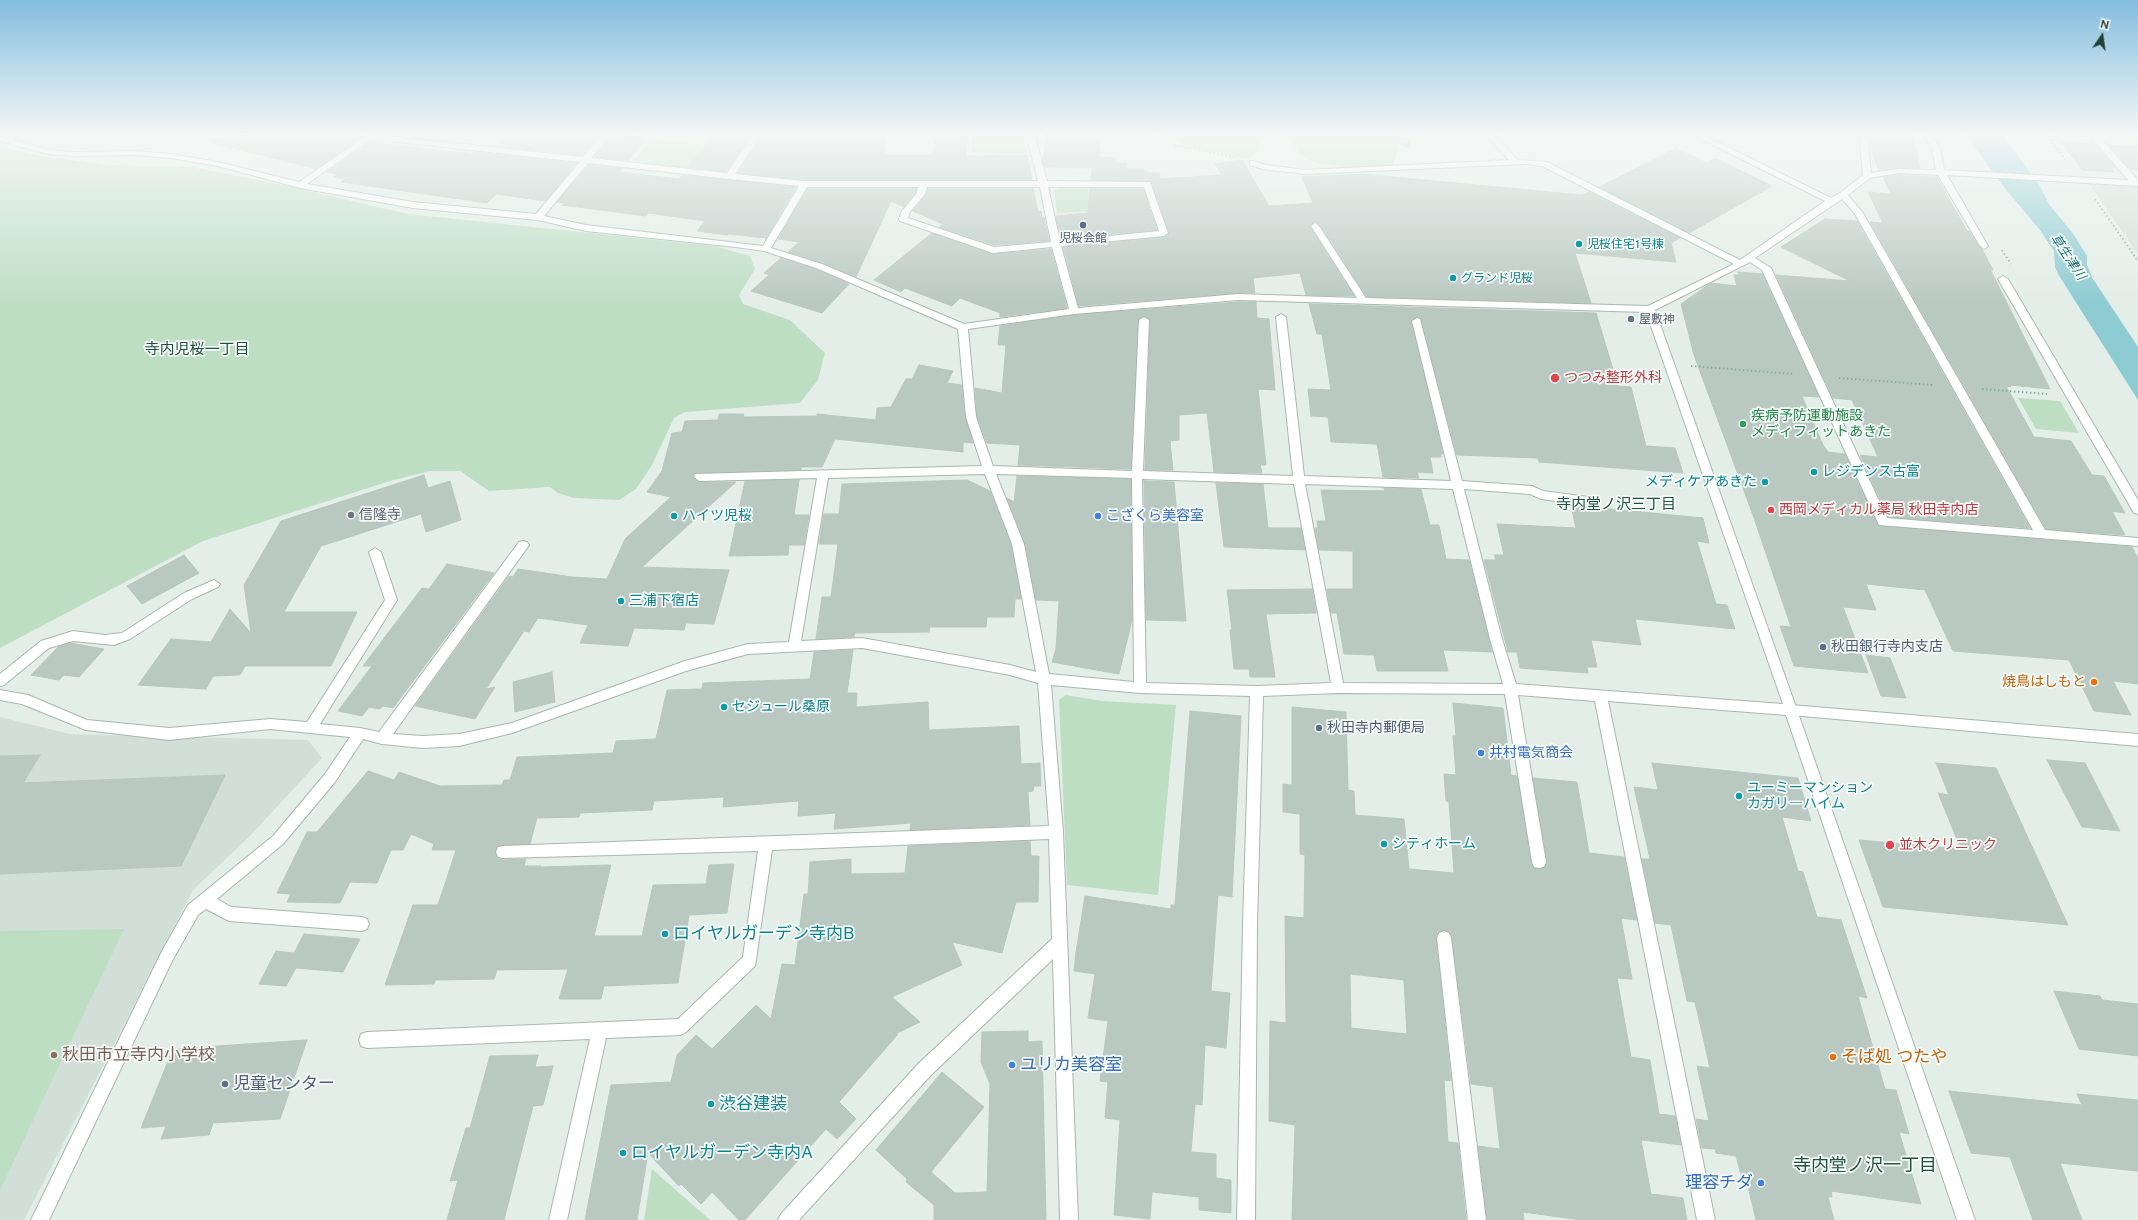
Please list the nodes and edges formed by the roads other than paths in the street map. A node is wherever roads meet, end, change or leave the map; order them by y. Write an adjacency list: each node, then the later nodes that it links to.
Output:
1 (327, 190): 13 (street)
2 (561, 190): 13 (street)
3 (801, 190): 17 (street)
4 (922, 190): 15 (street)
5 (1044, 190): 15 (street)
6 (1149, 190): 15 (street)
7 (1598, 190): 18 (street)
8 (1809, 190): 12 (street)
9 (1850, 190): 11 (street)
10 (1951, 190): 16 (street)
11 (1843, 195): 12 (street); 35 (street)
12 (1831, 201): 18 (street)
13 (538, 217): 17 (street)
14 (1315, 226): 20 (street)
15 (1056, 245): 22 (street)
16 (1984, 246)
17 (766, 249): 26 (street)
18 (1745, 261): 21 (street); 35 (street)
19 (2003, 279): 34 (street)
20 (1363, 300): 21 (street); 22 (street)
21 (1650, 309): 49 (street)
22 (1074, 310): 26 (street)
23 (1281, 317): 31 (street)
24 (1144, 320): 30 (street)
25 (1417, 321): 32 (street)
26 (963, 327): 27 (street)
27 (989, 470): 28 (street); 30 (street); 41 (street)
28 (822, 475): 29 (street); 40 (street)
29 (699, 477)
30 (1137, 477): 31 (street); 43 (street)
31 (1299, 479): 32 (street); 44 (street)
32 (1458, 486): 33 (street); 45 (street)
33 (1588, 501)
34 (2138, 510)
35 (2041, 534): 36 (street)
36 (2138, 542)
37 (523, 545): 52 (street)
38 (375, 552): 50 (street)
39 (214, 584): 42 (street)
40 (794, 646): 41 (street); 52 (street)
41 (1044, 679): 43 (street); 54 (street)
42 (0, 682)
43 (1140, 688): 46 (street)
44 (1338, 688): 45 (street); 46 (street)
45 (1511, 689): 48 (street); 57 (street)
46 (1257, 691): 68 (street)
47 (0, 695): 50 (street)
48 (1600, 695): 49 (street); 70 (street)
49 (1791, 710): 53 (street); 71 (street)
50 (310, 728): 51 (street)
51 (360, 733): 52 (street); 58 (street)
52 (382, 738)
53 (2138, 740)
54 (1056, 832): 55 (street); 61 (street)
55 (766, 844): 56 (street); 62 (street)
56 (503, 852)
57 (1539, 862)
58 (204, 900): 59 (street); 64 (street)
59 (362, 924)
60 (1444, 938): 69 (street)
61 (1059, 943): 66 (street); 67 (street)
62 (600, 1030): 63 (street); 65 (street)
63 (367, 1040)
64 (40, 1220)
65 (558, 1220)
66 (787, 1220)
67 (1069, 1220)
68 (1246, 1220)
69 (1477, 1220)
70 (1706, 1220)
71 (1966, 1220)

